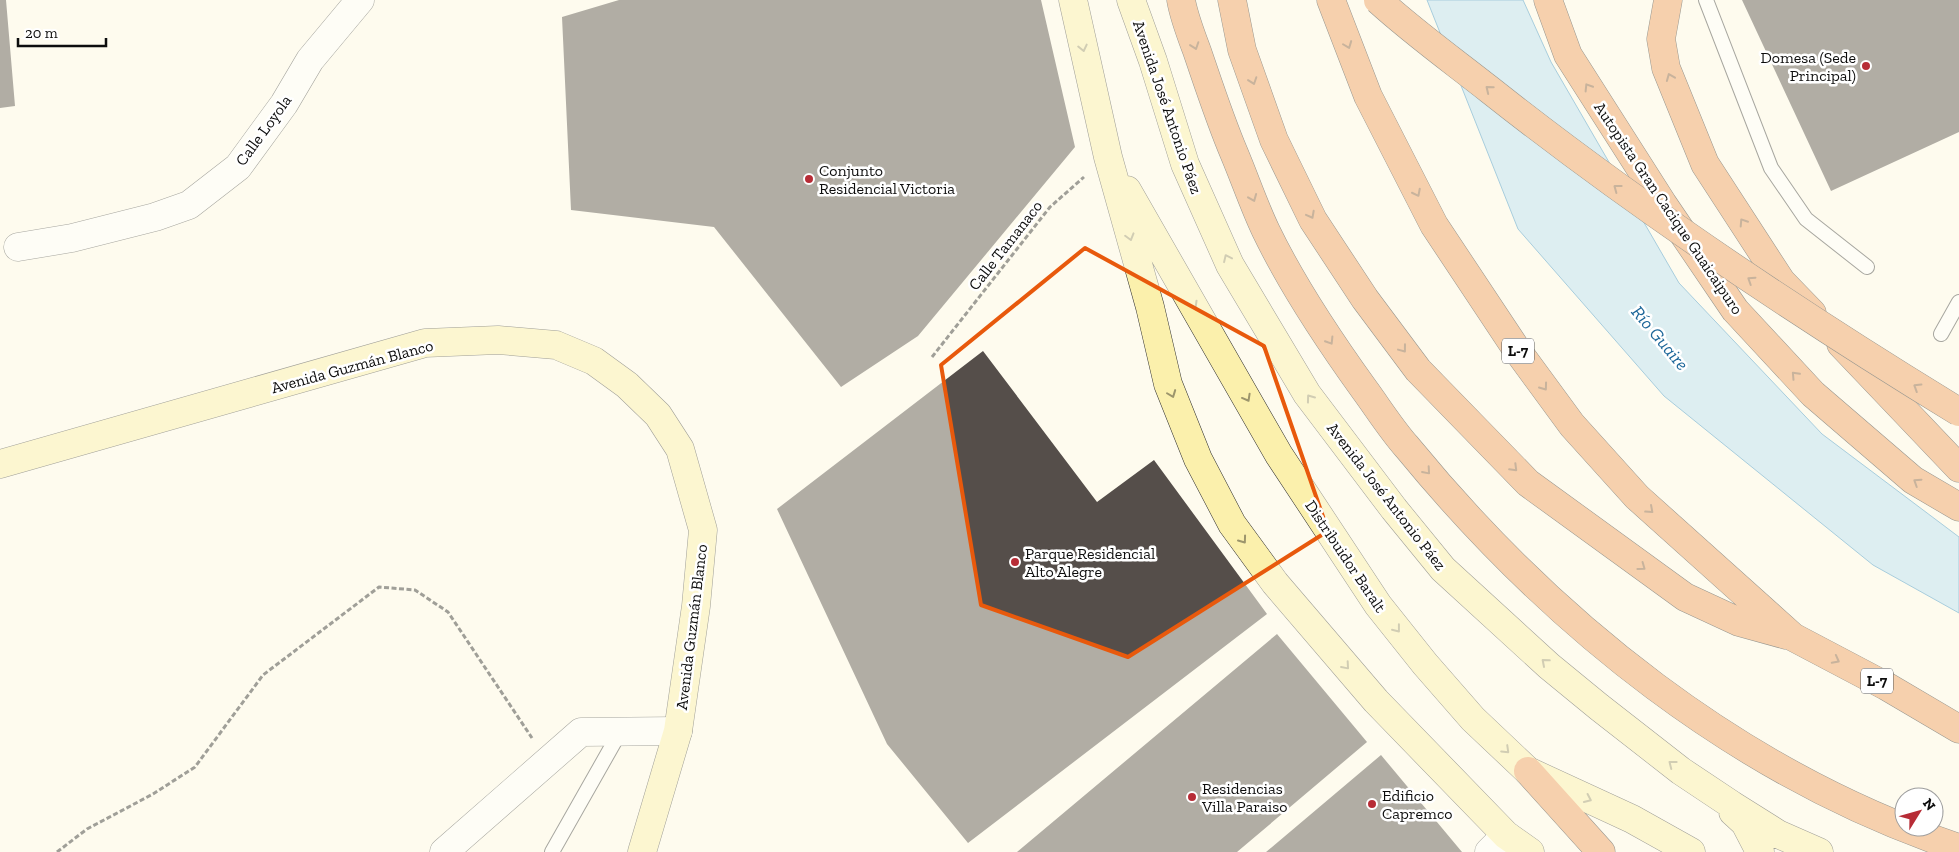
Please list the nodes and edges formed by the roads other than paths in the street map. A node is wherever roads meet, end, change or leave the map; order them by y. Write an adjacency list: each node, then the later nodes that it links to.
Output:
1 (360, 0): 12 (street, Calle Loyola)
2 (1073, 0): 11 (main road, one-way to 11)
3 (1131, 0): 25 (main road, Avenida José Antonio Páez, one-way to 3)
4 (1181, 0): 27 (highway, one-way to 27)
5 (1232, 0): 20 (highway, one-way to 20)
6 (1331, 0): 20 (highway, L-7, one-way to 20)
7 (1378, 0): 16 (highway, one-way to 7, bridge)
8 (1548, 0): 19 (highway, Autopista Gran Cacique Guaicaipuro, one-way to 8)
9 (1668, 0): 18 (highway, one-way to 9)
10 (1706, 0): 13 (lane)
11 (1108, 157): 24 (main road, Distribuidor Baralt, one-way to 24); 26 (main road, one-way to 26)
12 (18, 247)
13 (1867, 267)
14 (1959, 302): 15 (lane)
15 (1940, 334)
16 (1959, 412)
17 (0, 464): 22 (main road, Avenida Guzmán Blanco)
18 (1959, 468)
19 (1959, 507)
20 (1793, 637): 21 (highway, L-7, one-way to 21)
21 (1959, 729)
22 (678, 731): 23 (street); 30 (main road, Avenida Guzmán Blanco)
23 (620, 732): 28 (street); 29 (lane)
24 (1528, 771): 32 (highway); 33 (main road, Distribuidor Baralt, one-way to 33)
25 (1707, 788): 34 (main road); 35 (main road, Avenida José Antonio Páez)
26 (1498, 844): 31 (main road)
27 (1959, 848)
28 (444, 852)
29 (552, 852)
30 (642, 852)
31 (1530, 852)
32 (1601, 852)
33 (1691, 852)
34 (1760, 852)
35 (1818, 852)

